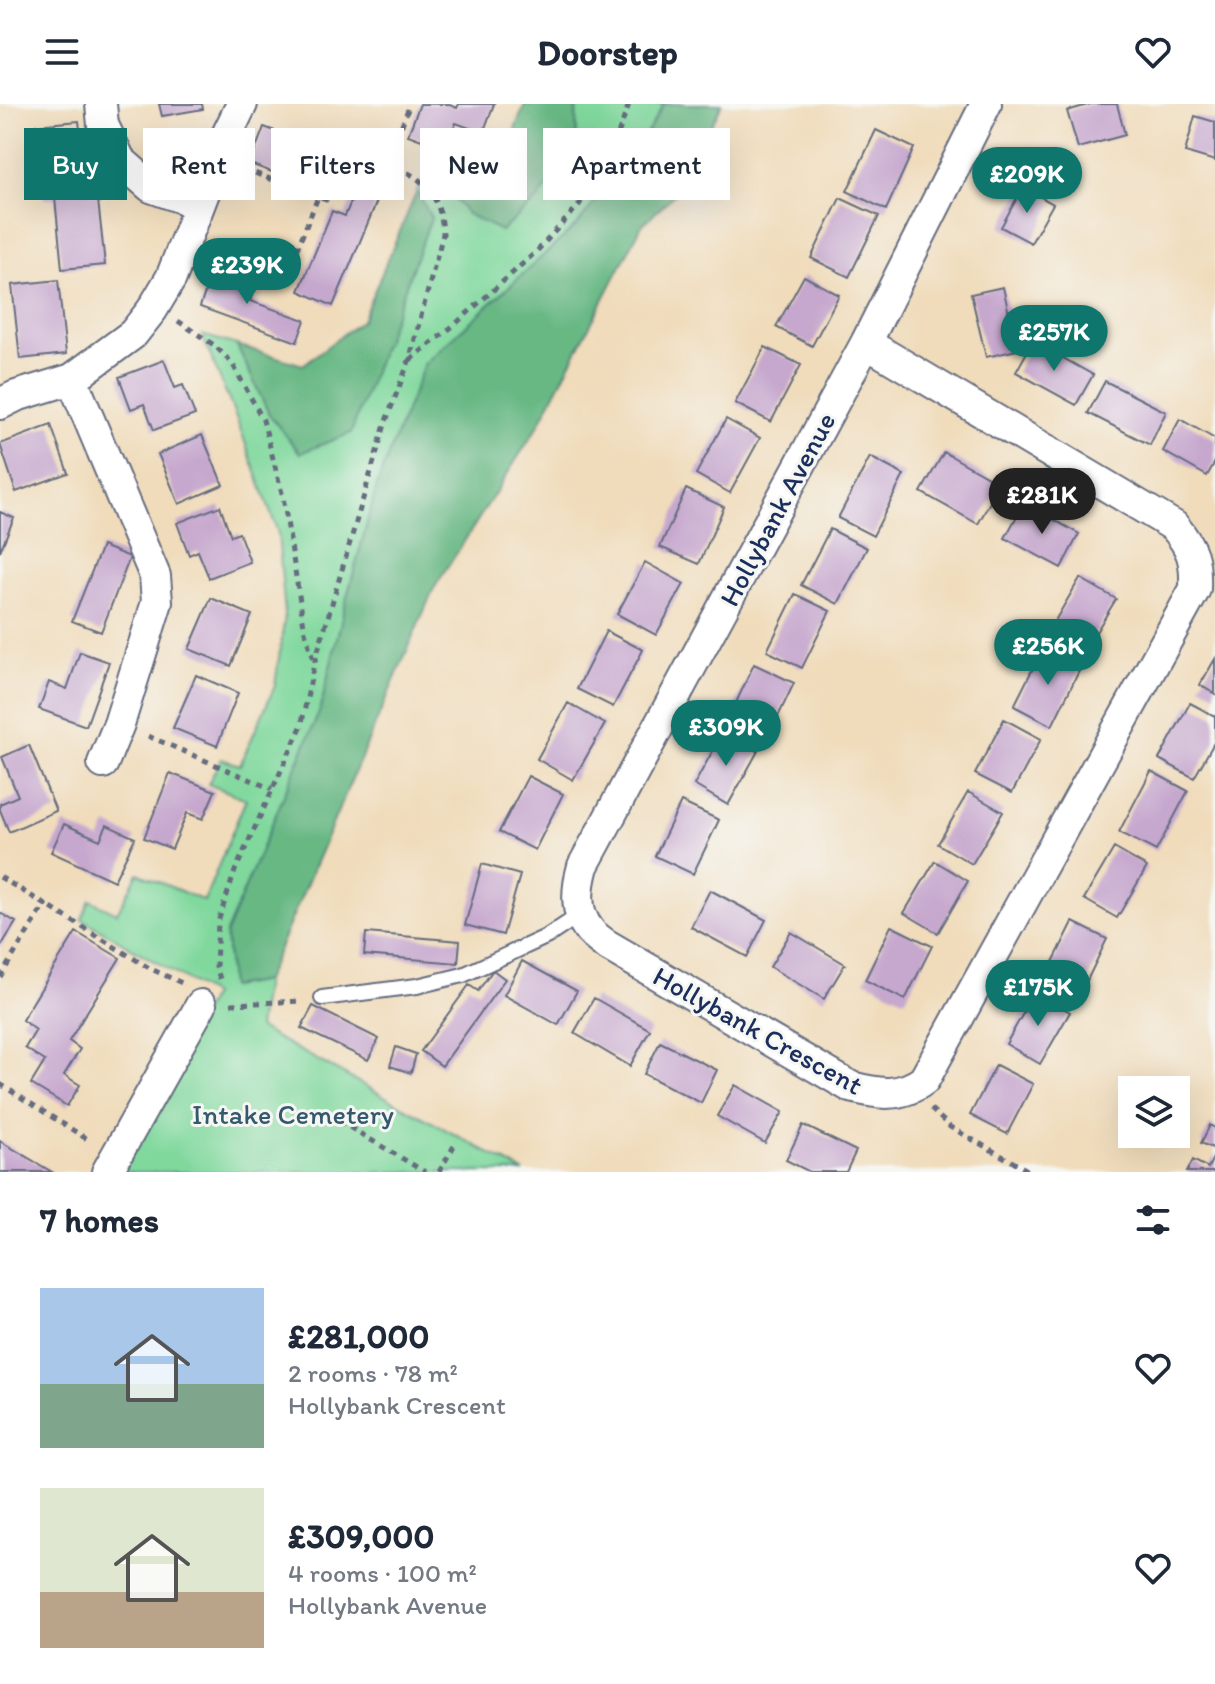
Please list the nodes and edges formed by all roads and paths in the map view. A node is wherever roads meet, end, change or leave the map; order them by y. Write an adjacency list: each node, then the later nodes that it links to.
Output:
1 (101, 104): 9 (street)
2 (242, 104): 9 (street)
3 (410, 104): 6 (path)
4 (629, 104): 13 (path)
5 (986, 104): 12 (street, Hollybank Avenue)
6 (401, 127)
7 (404, 171): 13 (path)
8 (317, 200): 10 (path)
9 (199, 204): 14 (street)
10 (203, 249)
11 (170, 316): 16 (path)
12 (866, 343): 22 (street, Hollybank Avenue); 27 (street)
13 (409, 361): 16 (path)
14 (72, 379): 15 (street); 17 (street)
15 (0, 404)
16 (314, 664): 19 (path)
17 (119, 724): 18 (street); 19 (path)
18 (103, 763)
19 (272, 789): 24 (path)
20 (0, 877): 21 (path)
21 (46, 903): 23 (path); 24 (path)
22 (581, 914): 25 (lane); 27 (street, Hollybank Crescent)
23 (0, 977)
24 (206, 998): 25 (path); 30 (street)
25 (322, 998)
26 (1, 1082): 30 (path)
27 (912, 1089): 33 (path)
28 (329, 1115): 31 (path)
29 (455, 1144): 32 (path)
30 (102, 1159)
31 (425, 1172)
32 (439, 1172)
33 (1031, 1172)

